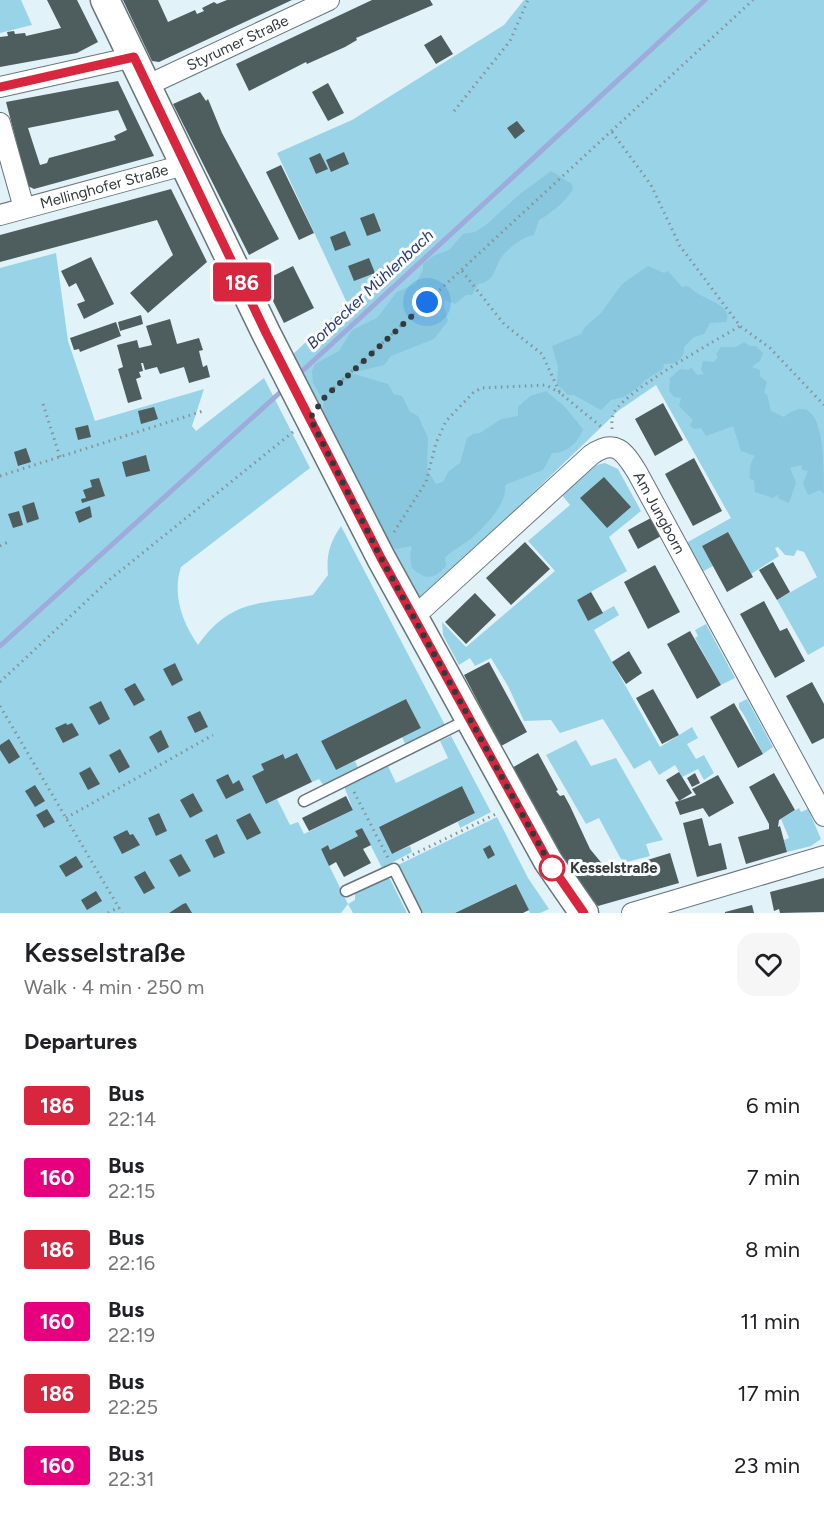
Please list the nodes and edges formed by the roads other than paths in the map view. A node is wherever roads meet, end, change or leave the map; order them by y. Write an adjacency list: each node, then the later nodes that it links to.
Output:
1 (105, 0): 3 (street)
2 (329, 0): 4 (street, Styrumer Straße)
3 (134, 57): 4 (street); 5 (street)
4 (148, 86): 7 (street)
5 (0, 87)
6 (0, 123): 8 (street, Mellinghofer Straße)
7 (184, 165): 8 (street, Mellinghofer Straße); 10 (street)
8 (24, 208): 9 (street, Mellinghofer Straße)
9 (0, 215)
10 (415, 616): 11 (street); 13 (street, Am Jungborn)
11 (470, 719): 12 (lane); 16 (street)
12 (304, 801)
13 (824, 816)
14 (824, 856): 18 (street)
15 (346, 891): 17 (lane)
16 (577, 909)
17 (416, 913)
18 (632, 913)

